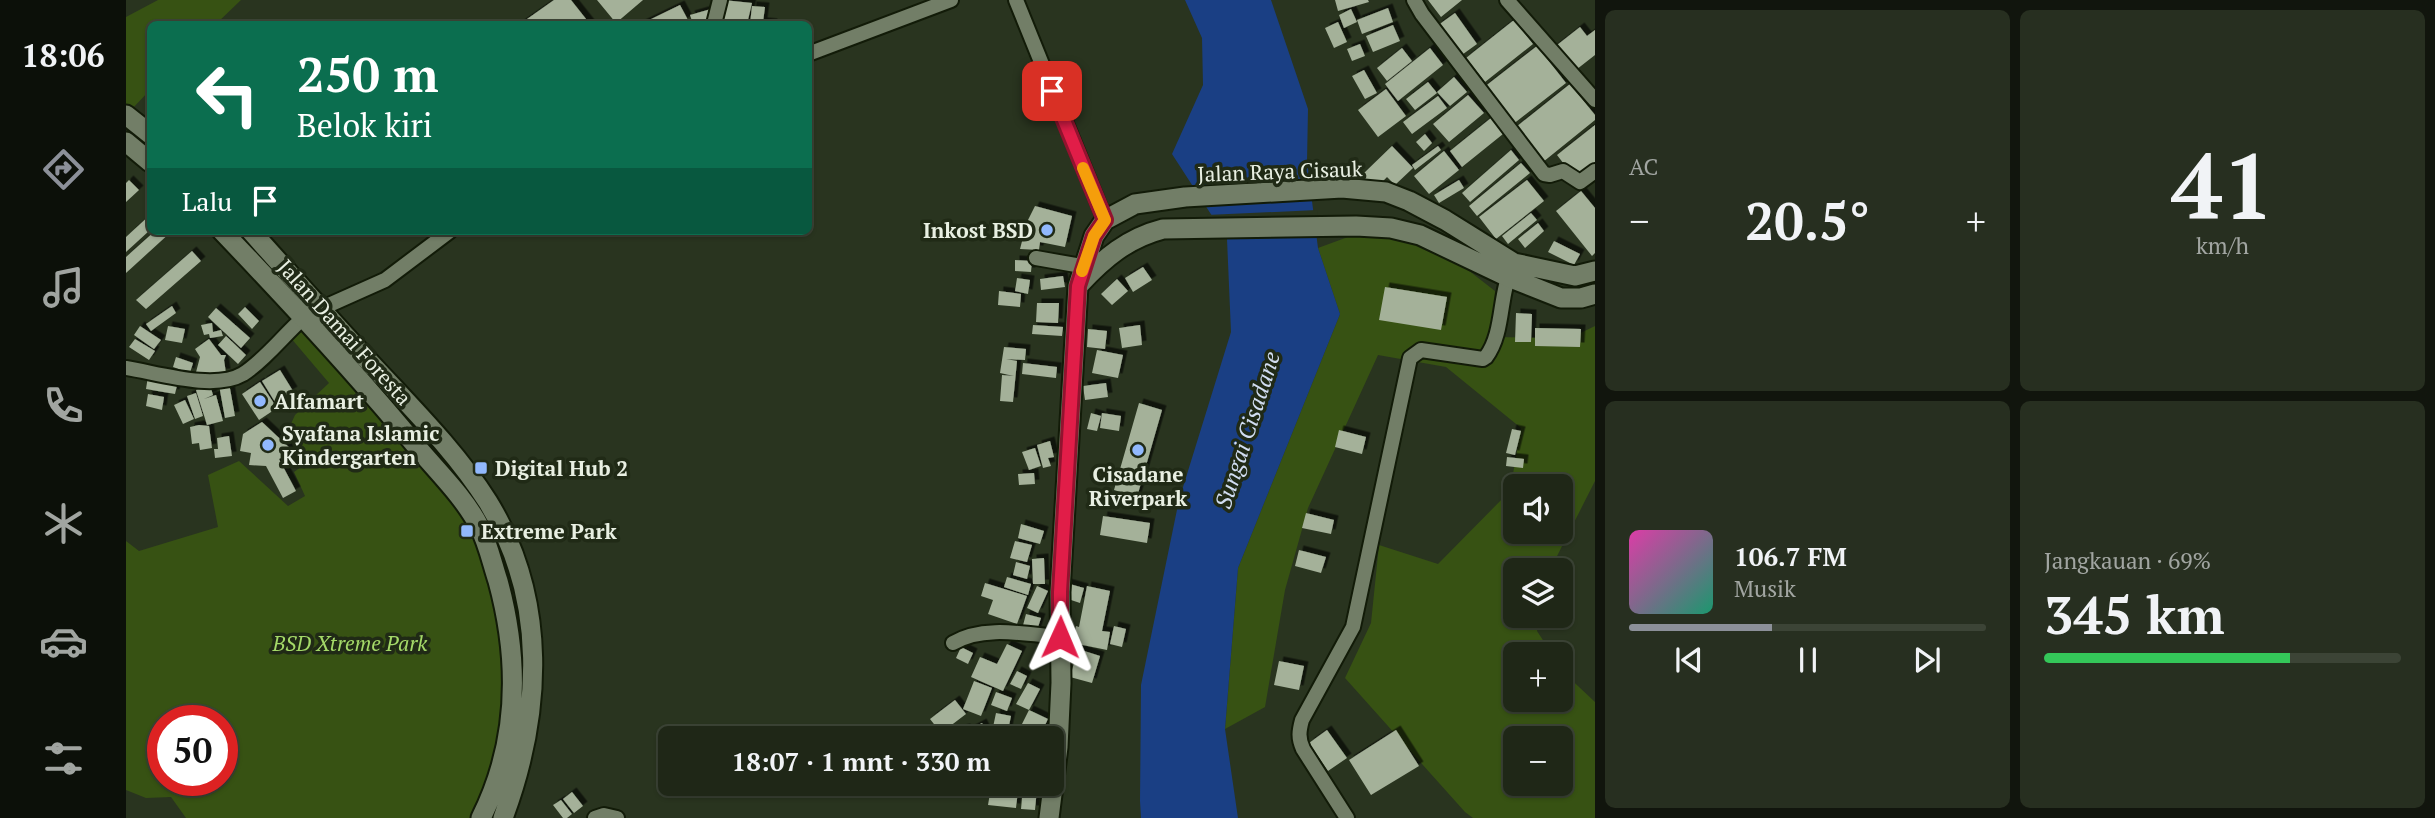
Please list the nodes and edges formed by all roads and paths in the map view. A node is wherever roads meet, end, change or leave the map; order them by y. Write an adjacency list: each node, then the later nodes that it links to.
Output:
1 (720, 0): 6 (street)
2 (951, 0): 7 (street)
3 (1016, 0): 14 (street)
4 (1414, 0): 13 (street)
5 (1507, 0): 8 (street)
6 (715, 21)
7 (812, 52)
8 (1595, 100)
9 (126, 116): 10 (main road)
10 (147, 132)
11 (126, 142): 12 (main road)
12 (147, 160)
13 (1595, 172)
14 (1105, 220): 19 (main road, Jalan Raya Cisauk); 20 (main road, Jalan Raya Cisauk)
15 (226, 235): 24 (main road, Jalan Damai Foresta)
16 (255, 235): 23 (main road, Jalan Damai Foresta)
17 (445, 235): 23 (street)
18 (1036, 258): 19 (street)
19 (1089, 267): 20 (main road, Jalan Raya Cisauk); 28 (main road, Jalan Raya Cisauk)
20 (1511, 270): 21 (main road, Jalan Raya Cisauk); 22 (main road, Jalan Raya Cisauk); 37 (street)
21 (1595, 271)
22 (1595, 294)
23 (320, 309): 26 (main road, Jalan Damai Foresta)
24 (302, 318): 25 (street); 27 (main road, Jalan Damai Foresta)
25 (126, 369)
26 (417, 413): 27 (main road); 33 (main road, Jalan Damai Foresta)
27 (400, 427): 32 (main road, Jalan Damai Foresta)
28 (1060, 637): 29 (street); 30 (main road, Jalan Raya Cisauk)
29 (953, 643)
30 (1057, 726)
31 (1051, 796): 36 (main road, Jalan Raya Cisauk)
32 (481, 818)
33 (503, 818)
34 (595, 818): 35 (street)
35 (617, 818)
36 (1049, 818)
37 (1347, 818)

